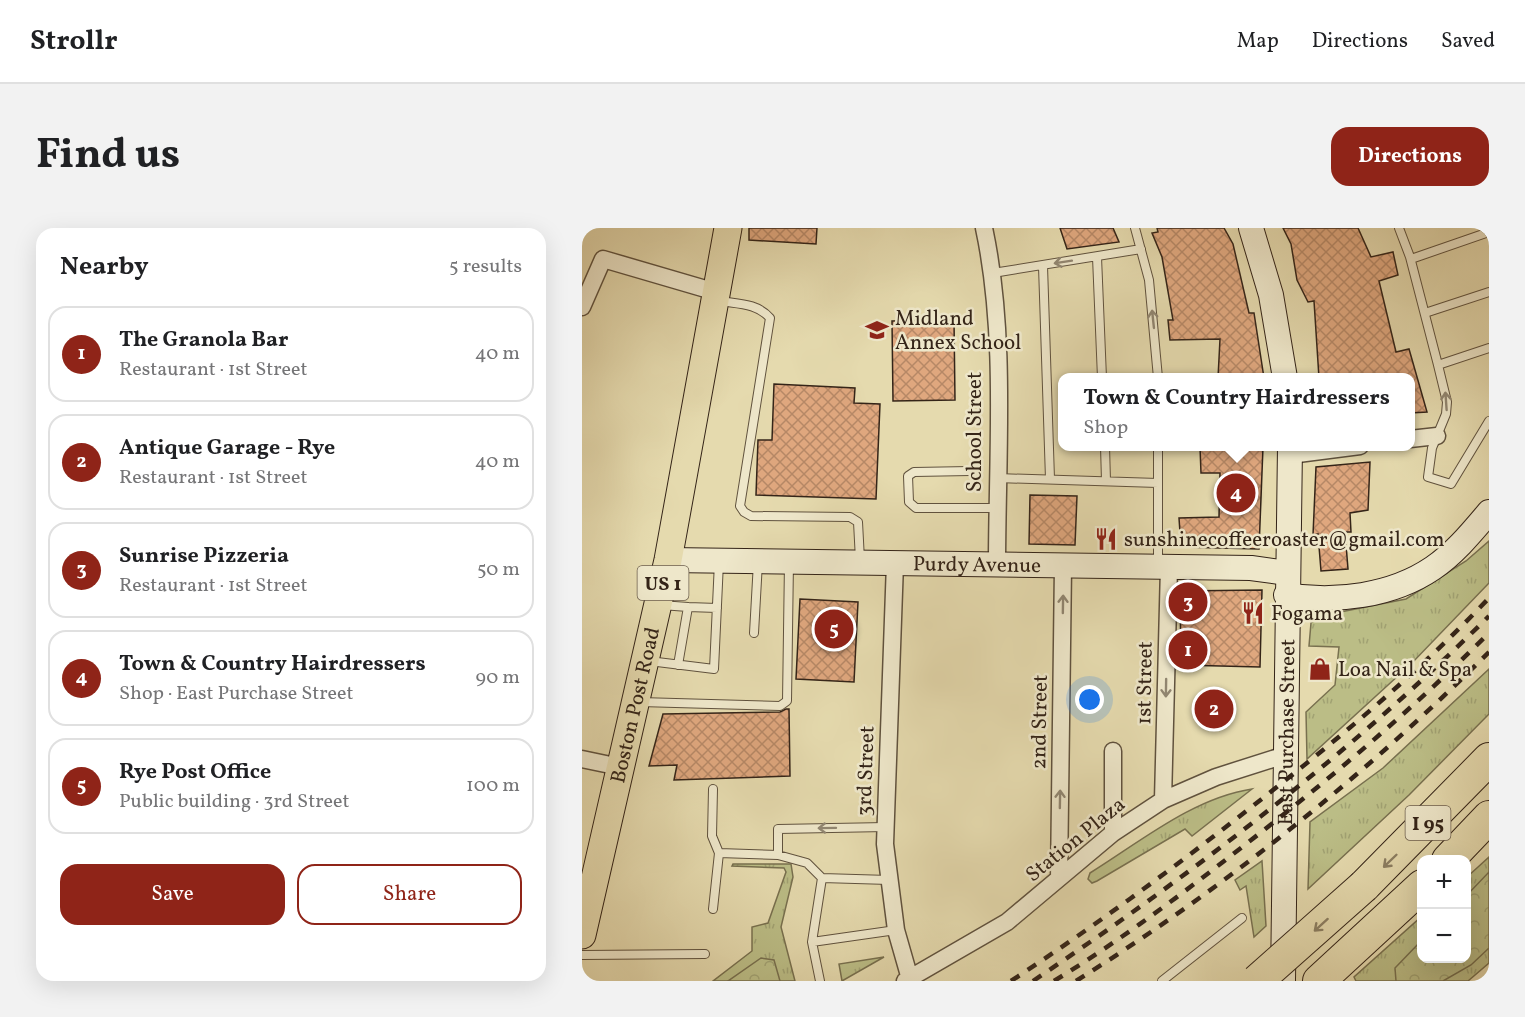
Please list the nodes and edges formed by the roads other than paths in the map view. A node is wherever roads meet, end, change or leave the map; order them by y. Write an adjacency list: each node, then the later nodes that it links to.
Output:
1 (728, 228): 13 (main road, Boston Post Road / US 1)
2 (984, 228): 11 (street, School Street)
3 (1135, 228): 7 (lane)
4 (1251, 228): 20 (street)
5 (1399, 228): 9 (lane)
6 (1489, 232): 9 (lane)
7 (1141, 249): 8 (lane); 19 (lane, one-way to 7)
8 (1097, 257): 10 (lane, one-way to 10); 18 (lane)
9 (1411, 259): 15 (lane)
10 (1043, 266): 11 (lane); 29 (lane)
11 (993, 273): 28 (street, School Street)
12 (1489, 292): 15 (lane)
13 (716, 296): 14 (street); 34 (main road, Boston Post Road / US 1); 38 (lane)
14 (582, 307)
15 (1425, 313): 17 (lane)
16 (1489, 348): 17 (lane)
17 (1438, 365): 22 (lane, one-way to 17)
18 (1102, 373)
19 (1158, 373)
20 (1284, 373)
21 (1489, 421): 22 (lane)
22 (1437, 436): 23 (street)
23 (1415, 438)
24 (1104, 451): 30 (lane)
25 (1158, 451): 31 (lane)
26 (1290, 451): 43 (street, East Purchase Street)
27 (970, 471): 32 (lane)
28 (997, 478): 29 (lane); 32 (street, School Street)
29 (1050, 479): 30 (lane)
30 (1106, 482): 31 (lane)
31 (1158, 483): 42 (lane)
32 (997, 508): 40 (street, School Street)
33 (1489, 512): 43 (street, Purdy Avenue)
34 (668, 561): 35 (street, Purdy Avenue); 44 (main road, Boston Post Road / US 1)
35 (719, 561): 36 (street, Purdy Avenue); 46 (lane)
36 (759, 562): 37 (street, Purdy Avenue); 47 (lane)
37 (789, 562): 38 (street, Purdy Avenue); 50 (lane)
38 (860, 563): 39 (street, Purdy Avenue)
39 (895, 563): 40 (street, Purdy Avenue); 59 (street, 3rd Street)
40 (997, 565): 41 (street, Purdy Avenue)
41 (1064, 566): 42 (street, Purdy Avenue); 65 (street, 2nd Street, one-way to 41)
42 (1164, 567): 43 (street, Purdy Avenue); 57 (street, 1st Street, one-way to 57)
43 (1286, 584): 52 (street, East Purchase Street)
44 (658, 605): 45 (lane); 48 (main road, Boston Post Road / US 1)
45 (688, 607): 46 (lane); 49 (lane)
46 (717, 608): 49 (lane)
47 (753, 633)
48 (645, 660): 49 (lane); 50 (main road, Boston Post Road / US 1)
49 (678, 665)
50 (635, 702): 55 (main road, Boston Post Road / US 1)
51 (1113, 751): 60 (street)
52 (1284, 755): 57 (street, Station Plaza); 79 (street, East Purchase Street)
53 (582, 759): 55 (street)
54 (1489, 759): 78 (highway, I 95, one-way to 78, bridge)
55 (620, 767): 71 (main road, Boston Post Road / US 1)
56 (713, 789): 61 (lane)
57 (1164, 800): 60 (street, Station Plaza)
58 (1489, 817): 63 (highway, I 95)
59 (886, 827): 62 (lane, one-way to 62); 66 (street, 3rd Street)
60 (1113, 833): 65 (street, Station Plaza)
61 (719, 853): 62 (lane); 68 (lane)
62 (778, 855): 64 (lane)
63 (1453, 855)
64 (822, 878): 66 (lane); 72 (lane)
65 (1059, 878): 75 (street, Station Plaza)
66 (889, 880): 70 (street, 3rd Street)
67 (1417, 891): 80 (highway)
68 (712, 909)
69 (1242, 918): 77 (lane)
70 (896, 930): 72 (lane); 75 (street, 3rd Street)
71 (582, 935)
72 (812, 942): 76 (lane)
73 (705, 954): 74 (lane)
74 (582, 955)
75 (908, 980)
76 (820, 981)
77 (1162, 981)
78 (1257, 981)
79 (1283, 981)
80 (1319, 981)

